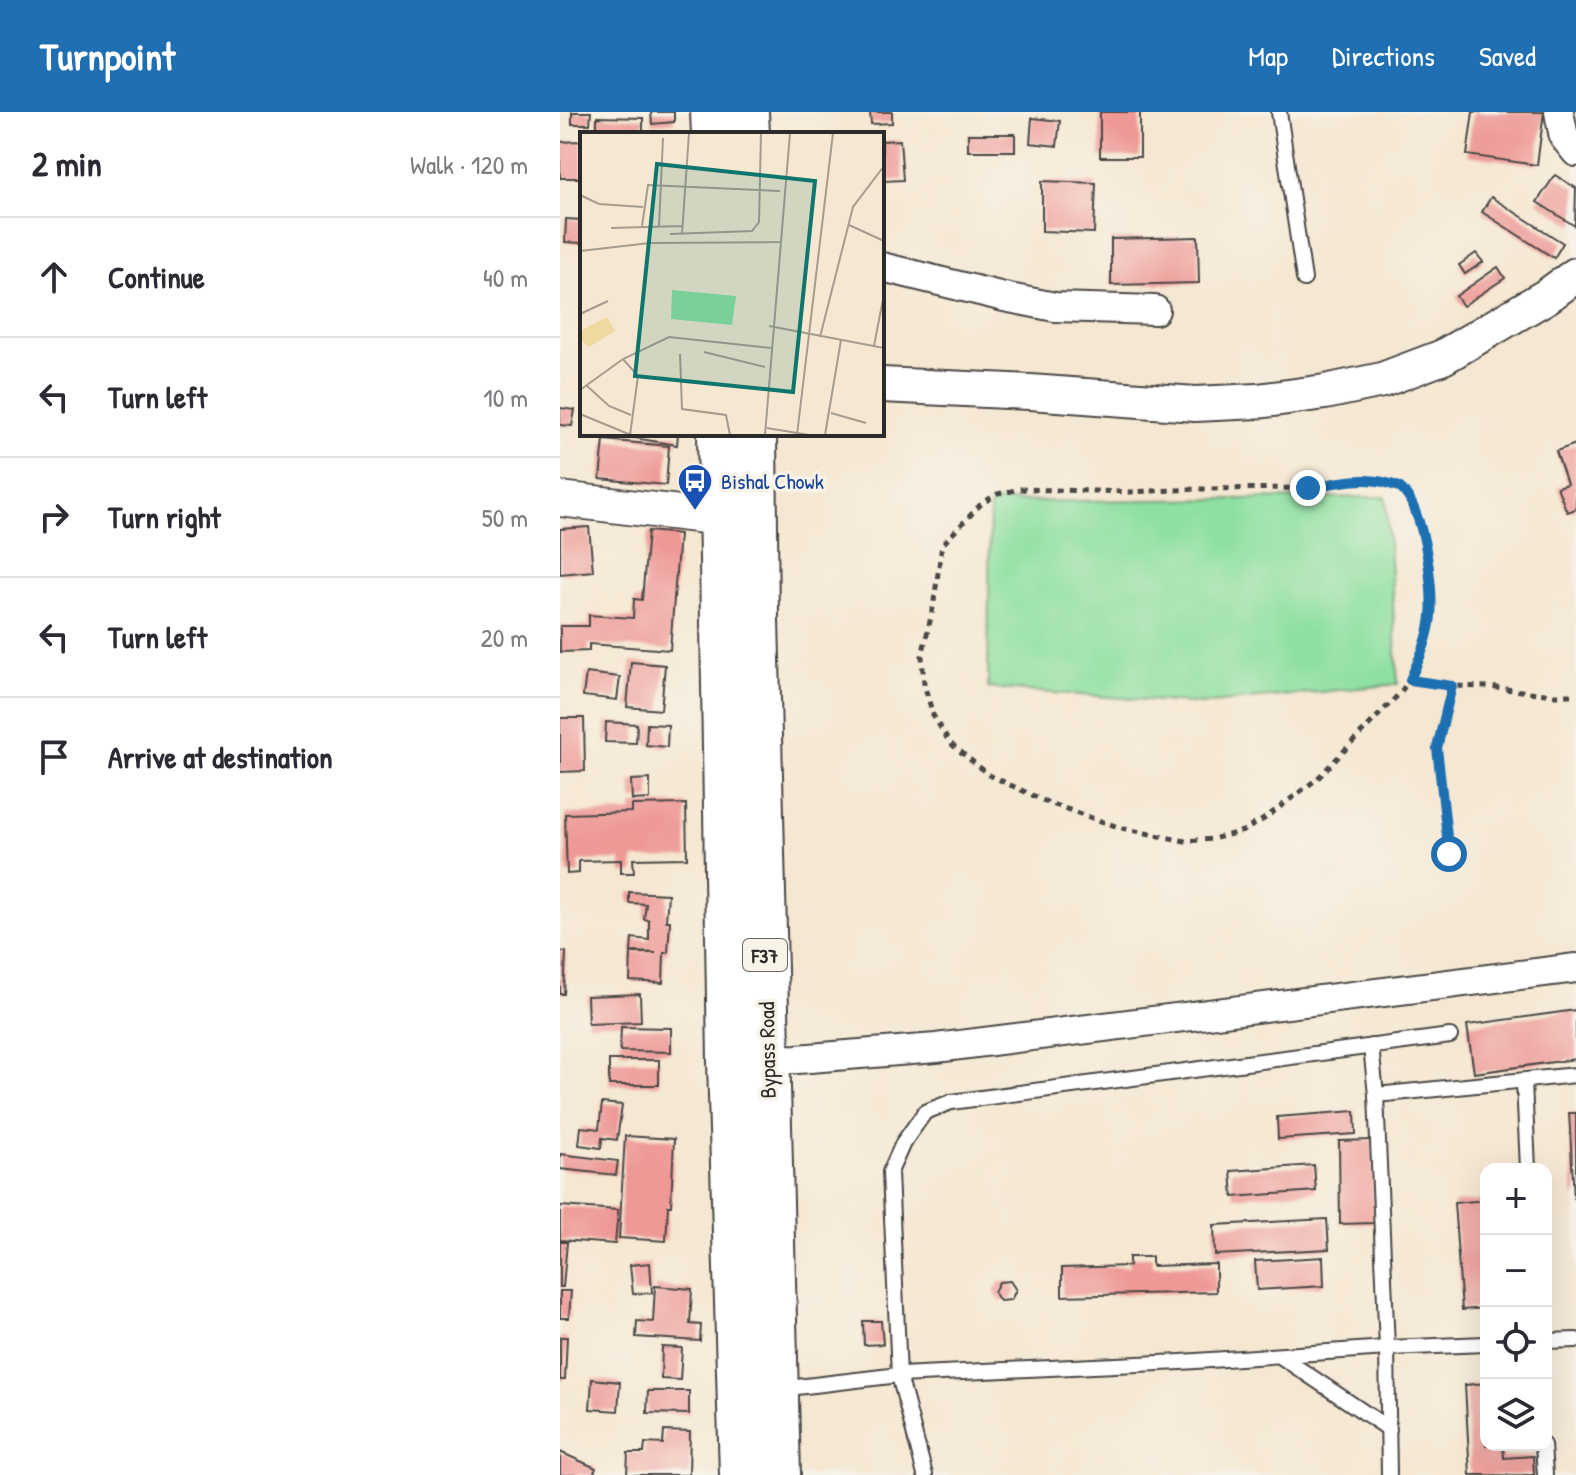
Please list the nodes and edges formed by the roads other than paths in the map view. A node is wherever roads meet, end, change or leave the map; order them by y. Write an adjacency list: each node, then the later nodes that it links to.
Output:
1 (713, 112): 5 (highway)
2 (746, 112): 6 (highway)
3 (1279, 112): 10 (lane)
4 (1559, 112): 7 (street)
5 (714, 132)
6 (747, 132)
7 (1576, 152)
8 (884, 267): 11 (street)
9 (1576, 275): 12 (street)
10 (1304, 279)
11 (1155, 310)
12 (884, 385)
13 (720, 436): 16 (highway, Bypass Road / F37)
14 (754, 436): 16 (highway, Bypass Road / F37)
15 (560, 499): 16 (street)
16 (738, 518): 20 (highway, Bypass Road / F37)
17 (1576, 968): 20 (street)
18 (1450, 1036): 19 (lane)
19 (1371, 1046): 23 (lane); 30 (lane)
20 (749, 1060): 31 (highway, Bypass Road / F37); 34 (highway, Bypass Road / F37)
21 (1576, 1075): 22 (lane)
22 (1524, 1082): 23 (lane); 24 (lane)
23 (1376, 1095): 28 (lane)
24 (1528, 1163)
25 (1576, 1340): 26 (lane)
26 (1552, 1341)
27 (1480, 1344): 28 (lane)
28 (1387, 1348): 29 (lane); 32 (lane)
29 (1279, 1355): 30 (lane); 32 (lane)
30 (899, 1375): 31 (lane); 36 (lane)
31 (776, 1390): 35 (highway, Bypass Road / F37)
32 (1389, 1429): 37 (lane)
33 (1543, 1451): 38 (lane)
34 (742, 1475)
35 (778, 1475)
36 (925, 1475)
37 (1389, 1475)
38 (1545, 1475)

